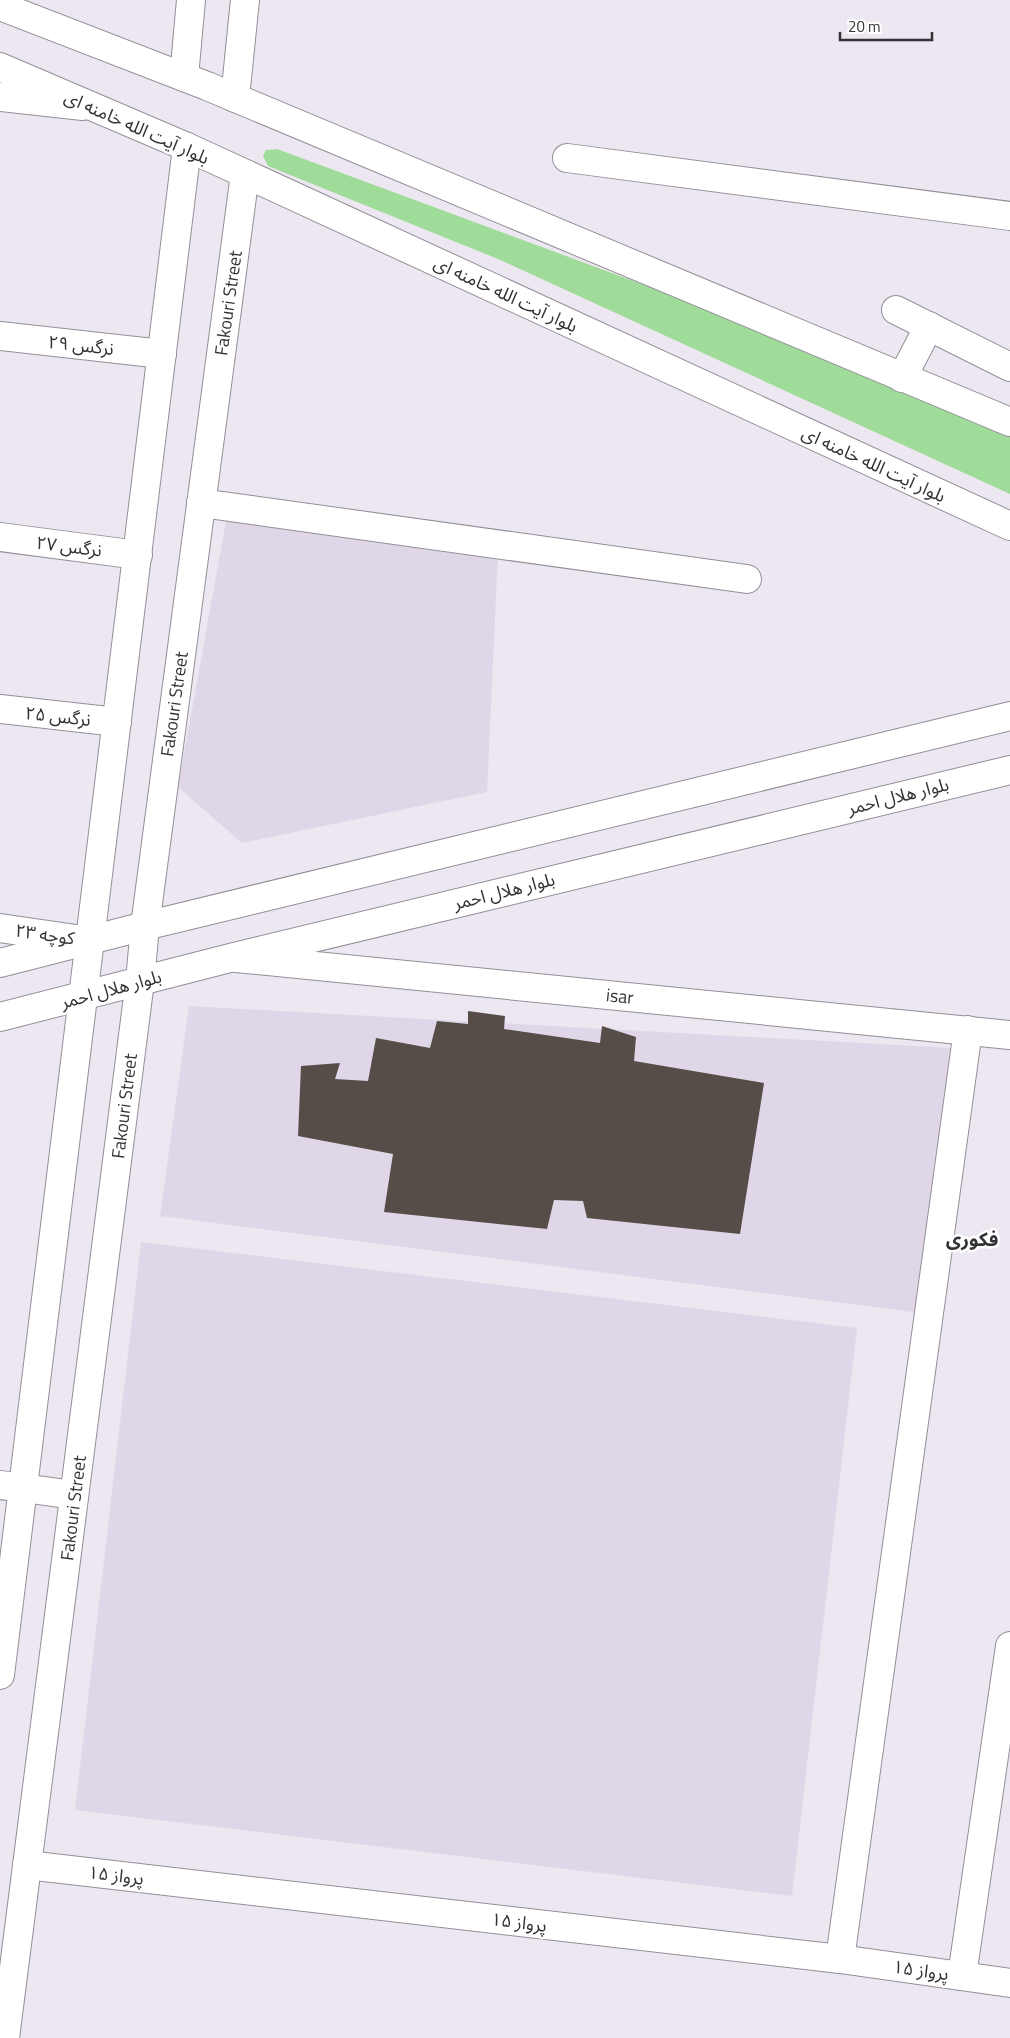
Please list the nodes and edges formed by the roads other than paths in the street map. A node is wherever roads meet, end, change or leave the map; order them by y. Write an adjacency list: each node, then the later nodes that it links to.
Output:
1 (191, 0): 5 (street)
2 (245, 0): 7 (street)
3 (0, 6): 5 (street)
4 (0, 67): 8 (street, بلوار آیت الله خامنه ای)
5 (184, 77): 7 (street)
6 (0, 97): 8 (street)
7 (235, 98): 18 (street)
8 (92, 107): 9 (street, بلوار آیت الله خامنه ای)
9 (187, 148): 11 (street, بلوار آیت الله خامنه ای); 16 (street)
10 (566, 158): 12 (street)
11 (245, 174): 20 (street, Fakouri Street); 21 (street, بلوار آیت الله خامنه ای)
12 (1010, 216)
13 (896, 310): 14 (street)
14 (929, 326): 17 (street); 18 (street)
15 (0, 336): 16 (street, نرگس ۲۹)
16 (162, 354): 23 (street)
17 (1010, 367)
18 (902, 378): 19 (street)
19 (1010, 422)
20 (201, 503): 24 (street); 29 (street, Fakouri Street)
21 (1010, 526)
22 (0, 537): 23 (street, نرگس ۲۷)
23 (138, 555): 27 (street)
24 (747, 580)
25 (0, 709): 27 (street, نرگس ۲۵)
26 (1010, 716): 29 (street)
27 (117, 722): 31 (street)
28 (1010, 770): 32 (street, بلوار هلال احمر)
29 (144, 926): 31 (street); 34 (street, Fakouri Street)
30 (0, 928): 31 (street, کوچه ۲۳)
31 (90, 940): 33 (street); 35 (street)
32 (230, 958): 34 (street, بلوار هلال احمر); 37 (street, isar)
33 (0, 963)
34 (140, 981): 35 (street, بلوار هلال احمر); 40 (street, Fakouri Street)
35 (83, 997): 36 (street, بلوار هلال احمر); 39 (street)
36 (0, 1017)
37 (968, 1030): 38 (street, isar); 44 (street)
38 (1010, 1035)
39 (12, 1486): 40 (street); 42 (street)
40 (74, 1495): 43 (street, Fakouri Street)
41 (1009, 1663): 45 (street)
42 (0, 1674)
43 (27, 1865): 44 (street, پرواز ۱۵); 47 (street, Fakouri Street)
44 (840, 1959): 45 (street, پرواز ۱۵)
45 (962, 1976): 46 (street, پرواز ۱۵)
46 (1010, 1983)
47 (5, 2038)

